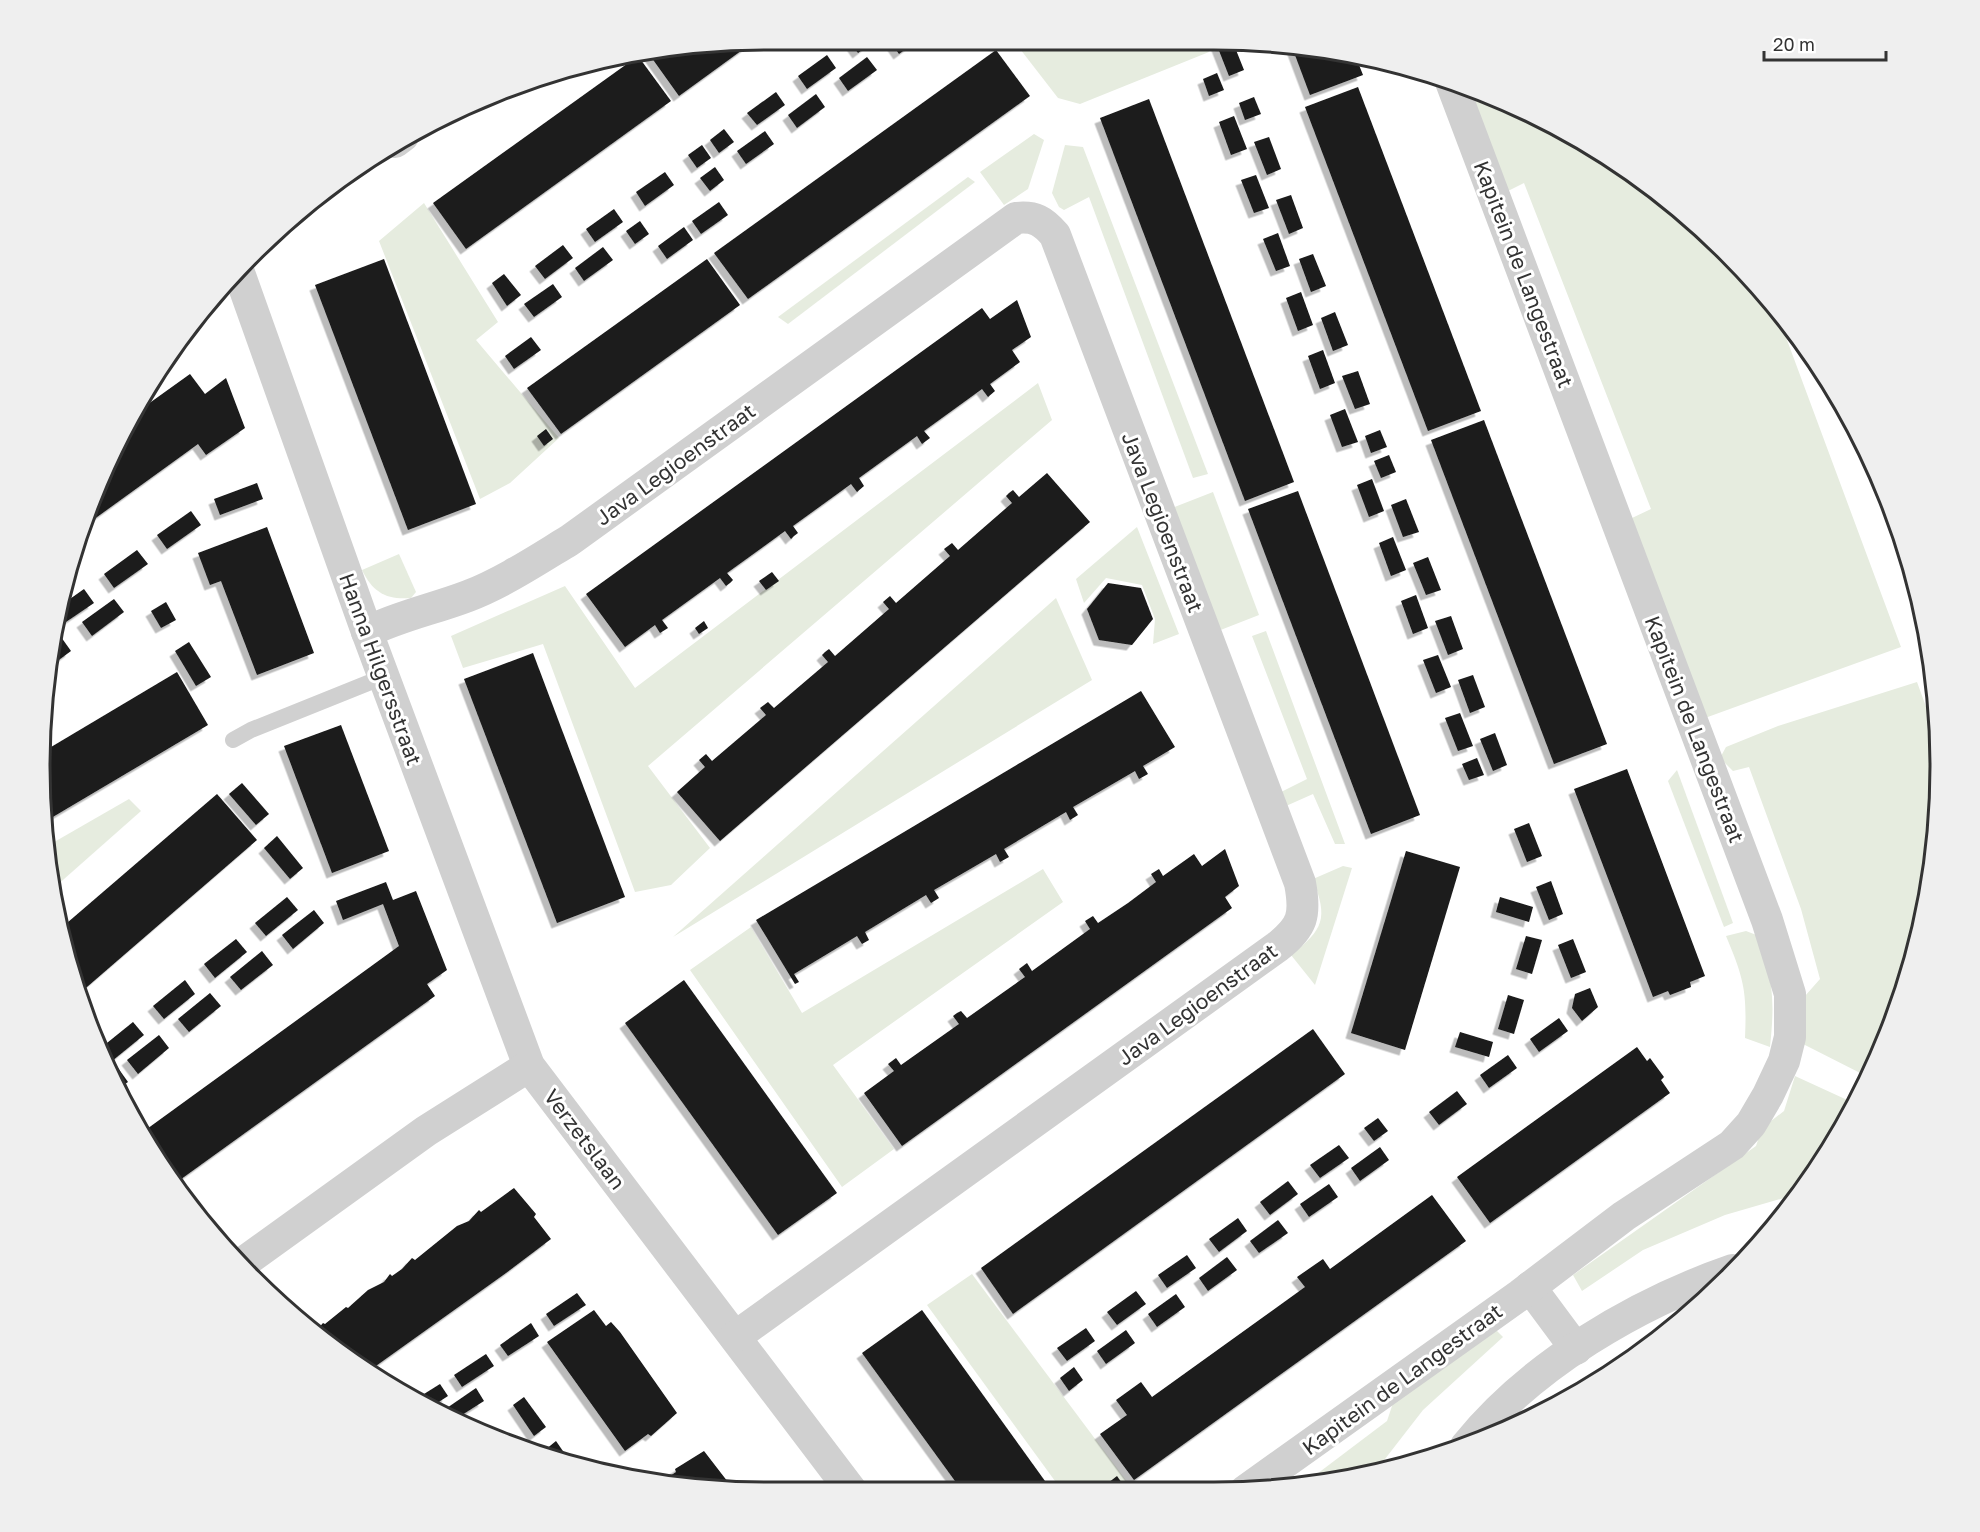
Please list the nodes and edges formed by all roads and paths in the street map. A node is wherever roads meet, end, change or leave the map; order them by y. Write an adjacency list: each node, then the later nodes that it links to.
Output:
1 (1455, 92): 9 (street, Kapitein de Langestraat)
2 (241, 279): 3 (street, Hanna Hilgersstraat)
3 (367, 632): 4 (street, Hanna Hilgersstraat); 10 (street, Java Legioenstraat)
4 (383, 678): 5 (lane); 6 (street, Hanna Hilgersstraat)
5 (233, 740)
6 (529, 1066): 7 (street); 10 (street, Verzetslaan)
7 (247, 1260)
8 (1719, 1275): 11 (street)
9 (1530, 1287): 11 (street); 13 (street, Kapitein de Langestraat)
10 (735, 1337): 14 (street, Verzetslaan)
11 (1576, 1349): 12 (street)
12 (1480, 1431)
13 (1259, 1481)
14 (845, 1482)

